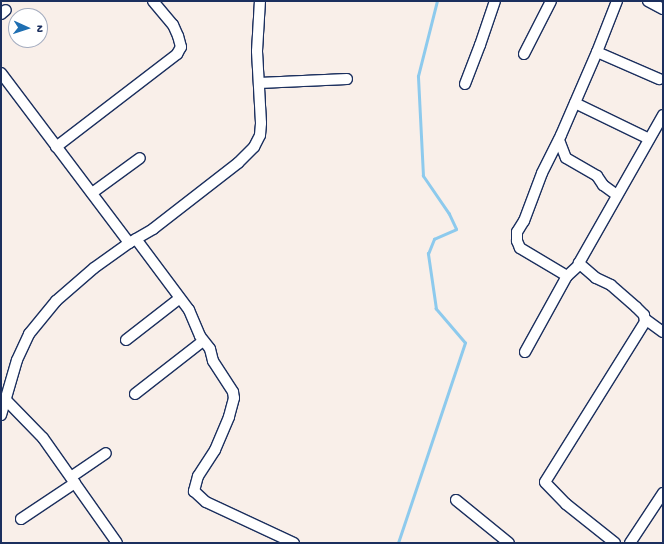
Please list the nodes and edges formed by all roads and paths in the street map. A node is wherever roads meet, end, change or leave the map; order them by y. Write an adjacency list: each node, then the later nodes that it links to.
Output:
1 (153, 1): 19 (street)
2 (260, 1): 13 (street)
3 (495, 1): 14 (street)
4 (551, 1): 9 (street)
5 (617, 1): 8 (street)
6 (648, 1): 7 (street)
7 (663, 9)
8 (597, 52): 12 (street); 15 (street)
9 (524, 54)
10 (1, 73): 19 (street)
11 (348, 79): 13 (street)
12 (659, 79)
13 (259, 83): 23 (street)
14 (464, 84)
15 (575, 103): 17 (street); 18 (street)
16 (663, 115): 17 (street)
17 (649, 139): 22 (street)
18 (559, 140): 22 (street); 25 (street)
19 (56, 147): 21 (street)
20 (140, 158): 21 (street)
21 (92, 193): 23 (street)
22 (617, 195): 24 (street)
23 (133, 241): 26 (street); 33 (street)
24 (579, 265): 25 (street); 27 (street)
25 (567, 276): 31 (street)
26 (180, 298): 29 (street); 30 (street)
27 (645, 319): 28 (street); 43 (street)
28 (663, 332)
29 (126, 340)
30 (203, 341): 32 (street); 41 (street)
31 (525, 352)
32 (135, 394)
33 (5, 399): 34 (street); 36 (street)
34 (1, 415)
35 (106, 453): 36 (street)
36 (73, 480): 39 (street); 40 (street)
37 (663, 493): 44 (street)
38 (456, 500): 42 (street)
39 (21, 519)
40 (117, 543)
41 (294, 543)
42 (509, 543)
43 (615, 543)
44 (630, 543)

